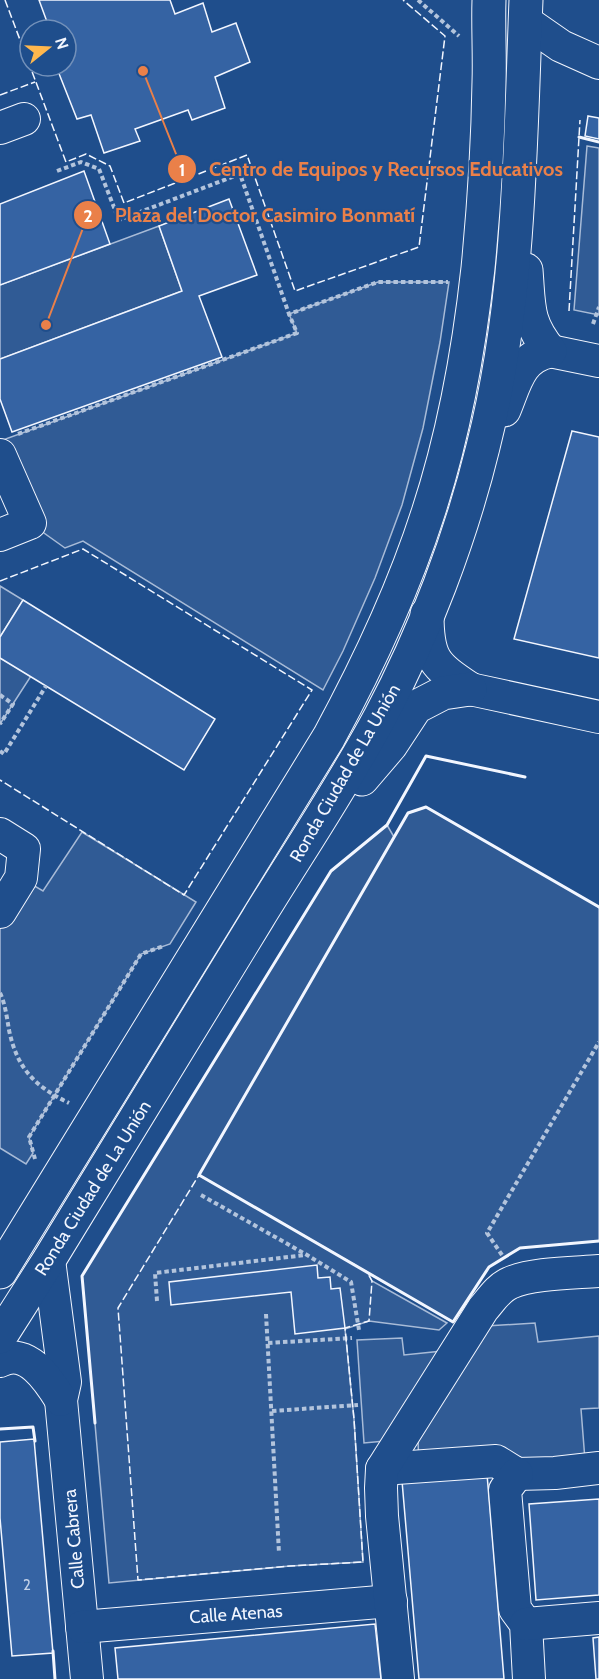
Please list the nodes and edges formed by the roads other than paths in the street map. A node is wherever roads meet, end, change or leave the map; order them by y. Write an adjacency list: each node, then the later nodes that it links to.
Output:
1 (489, 0): 18 (main road, Ronda Ciudad de La Unión)
2 (525, 11): 3 (street); 4 (main road, Ronda Ciudad de La Unión)
3 (599, 63)
4 (519, 182): 5 (main road); 8 (main road, Ronda Ciudad de La Unión)
5 (550, 351): 6 (street); 8 (main road)
6 (599, 361)
7 (7, 445): 9 (street)
8 (466, 507): 10 (main road, Ronda Ciudad de La Unión)
9 (0, 535)
10 (427, 614): 11 (main road); 14 (main road, Ronda Ciudad de La Unión)
11 (470, 689): 12 (street); 14 (main road)
12 (599, 717)
13 (12, 841): 15 (street)
14 (306, 843): 16 (main road, Ronda Ciudad de La Unión)
15 (0, 912)
16 (49, 1260): 19 (main road, Ronda Ciudad de La Unión); 21 (street, Calle Cabrera)
17 (599, 1271): 24 (street)
18 (0, 1272)
19 (0, 1337)
20 (0, 1361): 21 (street)
21 (61, 1400): 28 (street, Calle Cabrera)
22 (506, 1467): 23 (street); 24 (street); 27 (street)
23 (599, 1468)
24 (382, 1469): 25 (street)
25 (391, 1601): 28 (street, Calle Atenas); 30 (street)
26 (599, 1618): 27 (street)
27 (526, 1624): 31 (street)
28 (82, 1627): 29 (street, Calle Cabrera)
29 (87, 1679)
30 (398, 1679)
31 (529, 1679)

